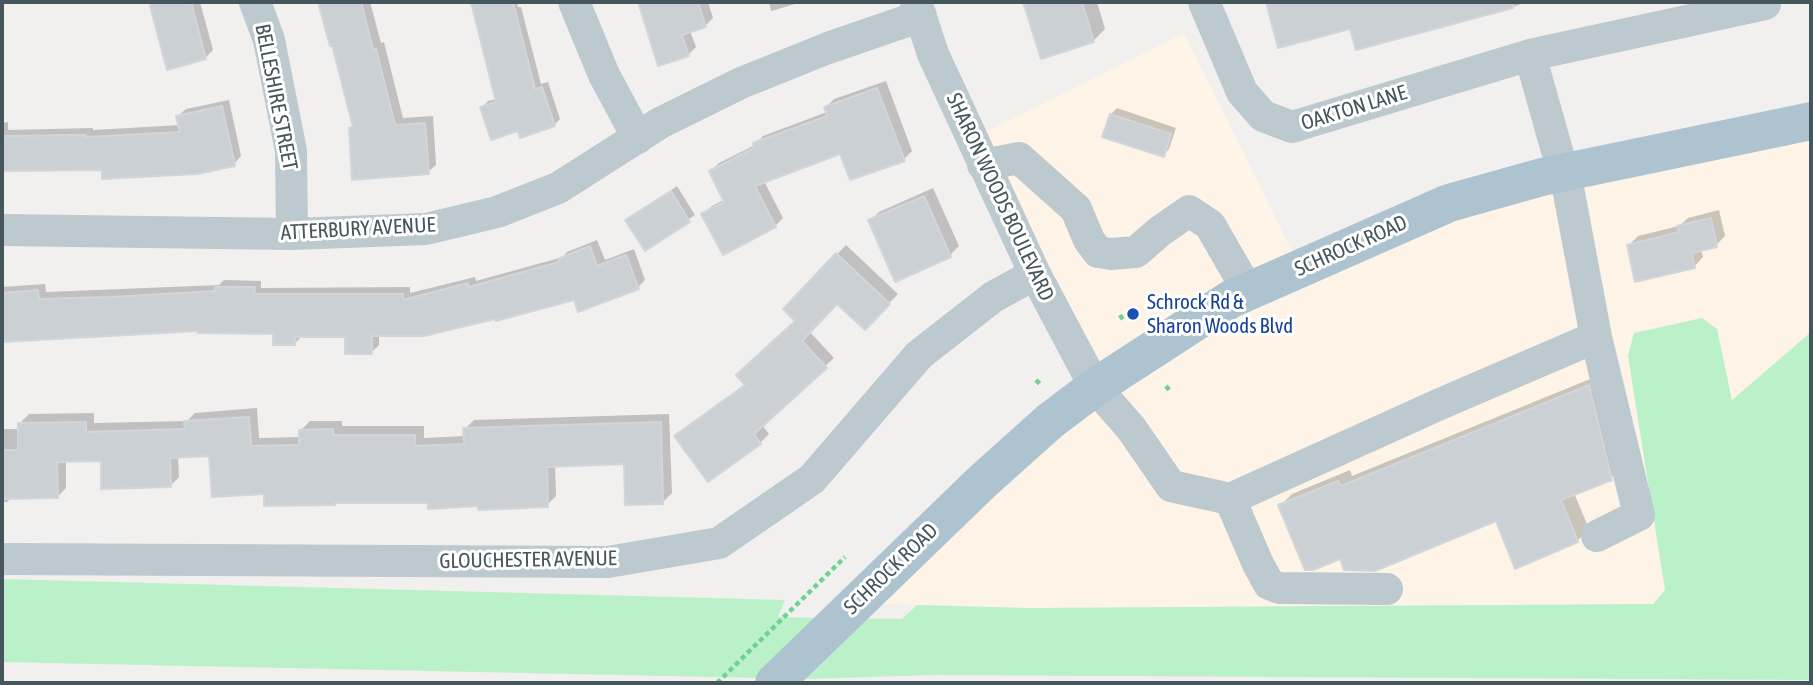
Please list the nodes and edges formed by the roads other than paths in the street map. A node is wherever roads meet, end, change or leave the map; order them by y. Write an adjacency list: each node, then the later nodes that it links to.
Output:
1 (255, 2): 13 (street, BELLESHIRE STREET)
2 (574, 2): 9 (street)
3 (1204, 2): 7 (street, OAKTON LANE)
4 (1764, 2): 6 (street, OAKTON LANE)
5 (918, 9): 9 (street, ATTERBURY AVENUE); 10 (street, SHARON WOODS BOULEVARD)
6 (1692, 11): 7 (street, OAKTON LANE)
7 (1530, 55): 11 (street)
8 (1811, 121): 11 (main road, SCHROCK ROAD)
9 (638, 138): 13 (street, ATTERBURY AVENUE)
10 (984, 165): 14 (street, SHARON WOODS BOULEVARD); 15 (street)
11 (1564, 172): 15 (main road, SCHROCK ROAD); 16 (street)
12 (2, 230): 13 (street, ATTERBURY AVENUE)
13 (292, 234)
14 (1035, 274): 17 (street, SHARON WOODS BOULEVARD); 20 (street, GLOUCHESTER AVENUE)
15 (1248, 291): 17 (main road, SCHROCK ROAD)
16 (1597, 337): 18 (street); 19 (street)
17 (1095, 387): 18 (street, SHARON WOODS BOULEVARD); 22 (main road, SCHROCK ROAD)
18 (1230, 499): 21 (street)
19 (1597, 536)
20 (2, 559)
21 (1387, 589)
22 (774, 683)

